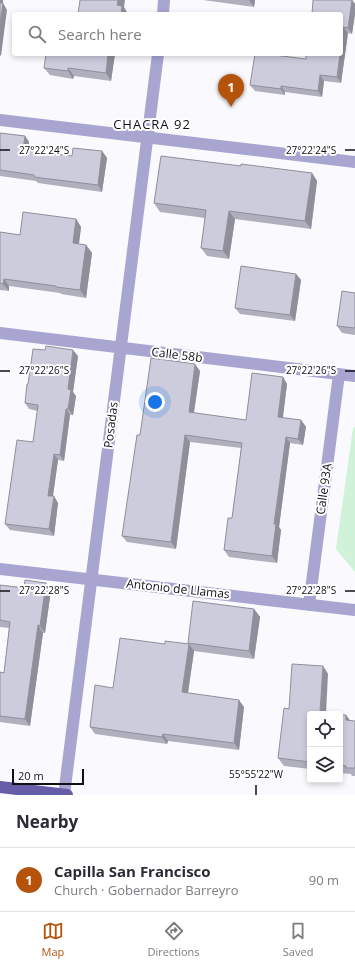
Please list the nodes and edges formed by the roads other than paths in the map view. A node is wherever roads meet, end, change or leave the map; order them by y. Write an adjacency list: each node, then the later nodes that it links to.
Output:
1 (164, 0): 2 (street)
2 (163, 12)
3 (158, 56): 5 (street, Posadas)
4 (0, 120): 5 (street)
5 (147, 137): 6 (street); 8 (street, Posadas)
6 (355, 162)
7 (0, 333): 8 (street, Calle 58b)
8 (121, 348): 9 (street, Calle 58b); 12 (street, Posadas)
9 (339, 374): 10 (street, Calle 58b); 13 (street, Calle 93A)
10 (355, 376)
11 (0, 569): 12 (street, Antonio de Llamas)
12 (91, 579): 13 (street, Antonio de Llamas); 16 (street, Posadas)
13 (309, 605): 14 (street, Antonio de Llamas)
14 (355, 610)
15 (0, 787): 16 (main road)
16 (65, 795)

